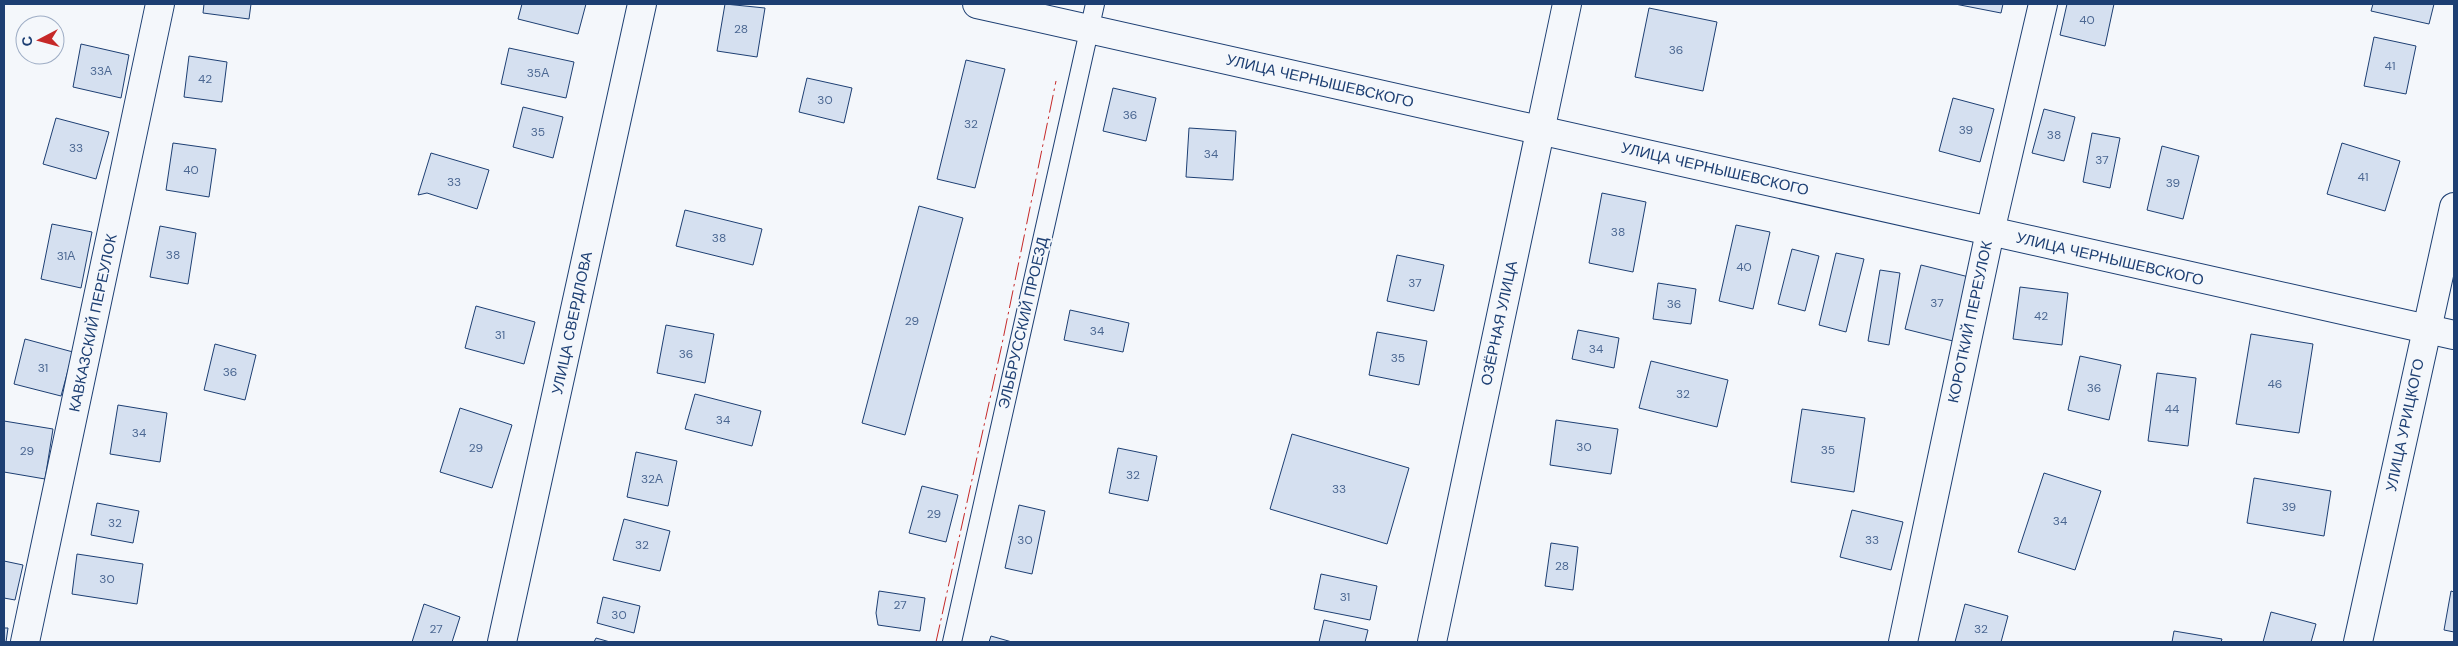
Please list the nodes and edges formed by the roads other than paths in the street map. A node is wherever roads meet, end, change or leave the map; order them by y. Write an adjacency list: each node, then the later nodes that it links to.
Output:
1 (160, 4): 12 (street, КАВКАЗСКИЙ ПЕРЕУЛОК)
2 (642, 4): 13 (street, УЛИЦА СВЕРДЛОВА)
3 (976, 4): 6 (street, УЛИЦА ЧЕРНЫШЕВСКОГО)
4 (1566, 4): 7 (street, ОЗЁРНАЯ УЛИЦА)
5 (2042, 4): 9 (street, КОРОТКИЙ ПЕРЕУЛОК)
6 (1092, 16): 7 (street, УЛИЦА ЧЕРНЫШЕВСКОГО); 14 (lane, ЭЛЬБРУССКИЙ ПРОЕЗД)
7 (1539, 130): 9 (street, УЛИЦА ЧЕРНЫШЕВСКОГО); 15 (street, ОЗЁРНАЯ УЛИЦА)
8 (2454, 208): 10 (street, УЛИЦА УРИЦКОГО)
9 (1990, 232): 10 (street, УЛИЦА ЧЕРНЫШЕВСКОГО); 16 (street, КОРОТКИЙ ПЕРЕУЛОК)
10 (2426, 330): 11 (street, УЛИЦА ЧЕРНЫШЕВСКОГО); 17 (street, УЛИЦА УРИЦКОГО)
11 (2454, 336)
12 (26, 642)
13 (502, 642)
14 (952, 642)
15 (1432, 642)
16 (1903, 642)
17 (2358, 642)

